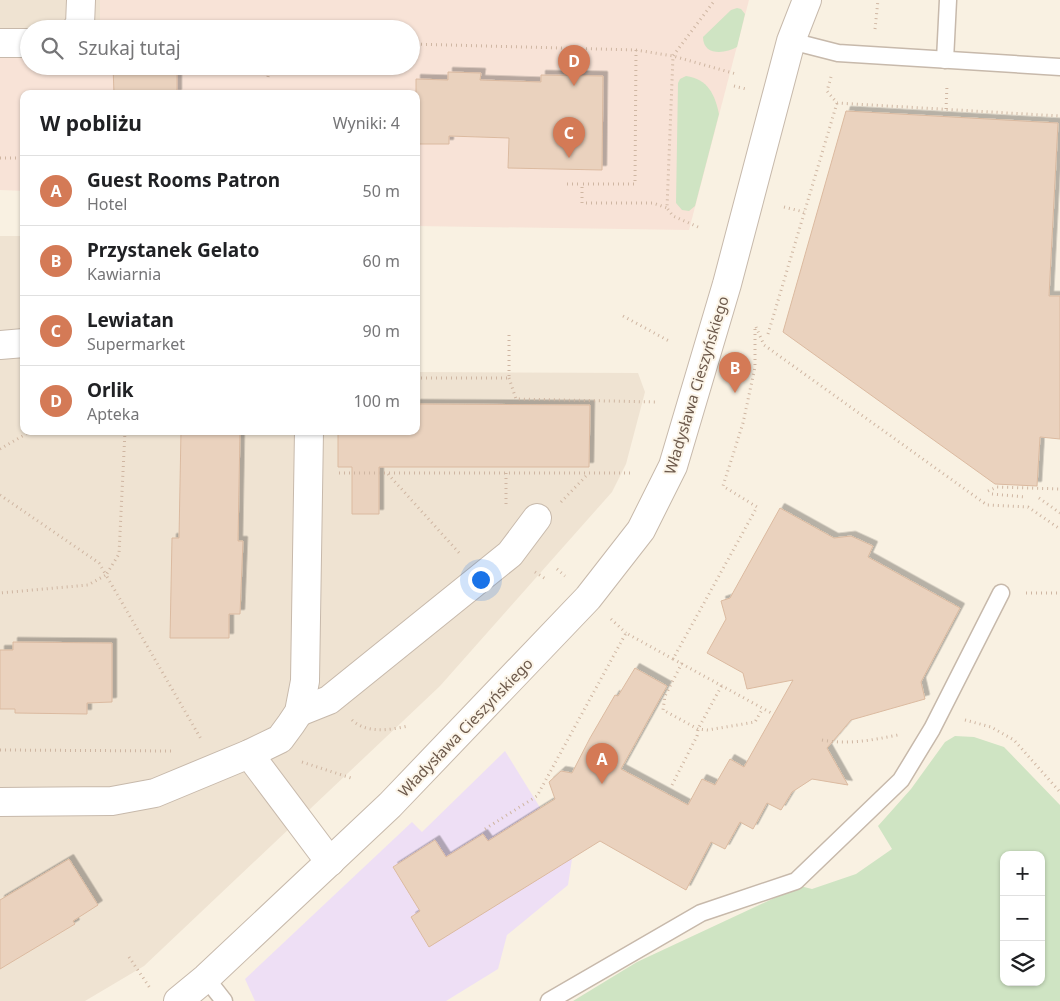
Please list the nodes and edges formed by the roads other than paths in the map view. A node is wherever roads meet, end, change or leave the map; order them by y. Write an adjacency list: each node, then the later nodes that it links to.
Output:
1 (81, 0): 4 (street)
2 (808, 0): 5 (street, Władysława Cieszyńskiego)
3 (948, 0): 8 (lane)
4 (80, 20)
5 (791, 41): 8 (lane); 18 (street, Władysława Cieszyńskiego)
6 (0, 43): 7 (street)
7 (20, 43)
8 (944, 60): 9 (lane)
9 (1060, 67)
10 (20, 344): 11 (street)
11 (0, 345)
12 (309, 435): 15 (street)
13 (537, 518): 15 (street)
14 (1001, 593): 22 (lane)
15 (299, 712): 16 (street)
16 (249, 754): 17 (street); 18 (street)
17 (0, 802)
18 (330, 862): 19 (street, Władysława Cieszyńskiego)
19 (206, 978): 20 (street, Władysława Cieszyńskiego); 21 (lane)
20 (166, 997)
21 (224, 1001)
22 (549, 1001)

